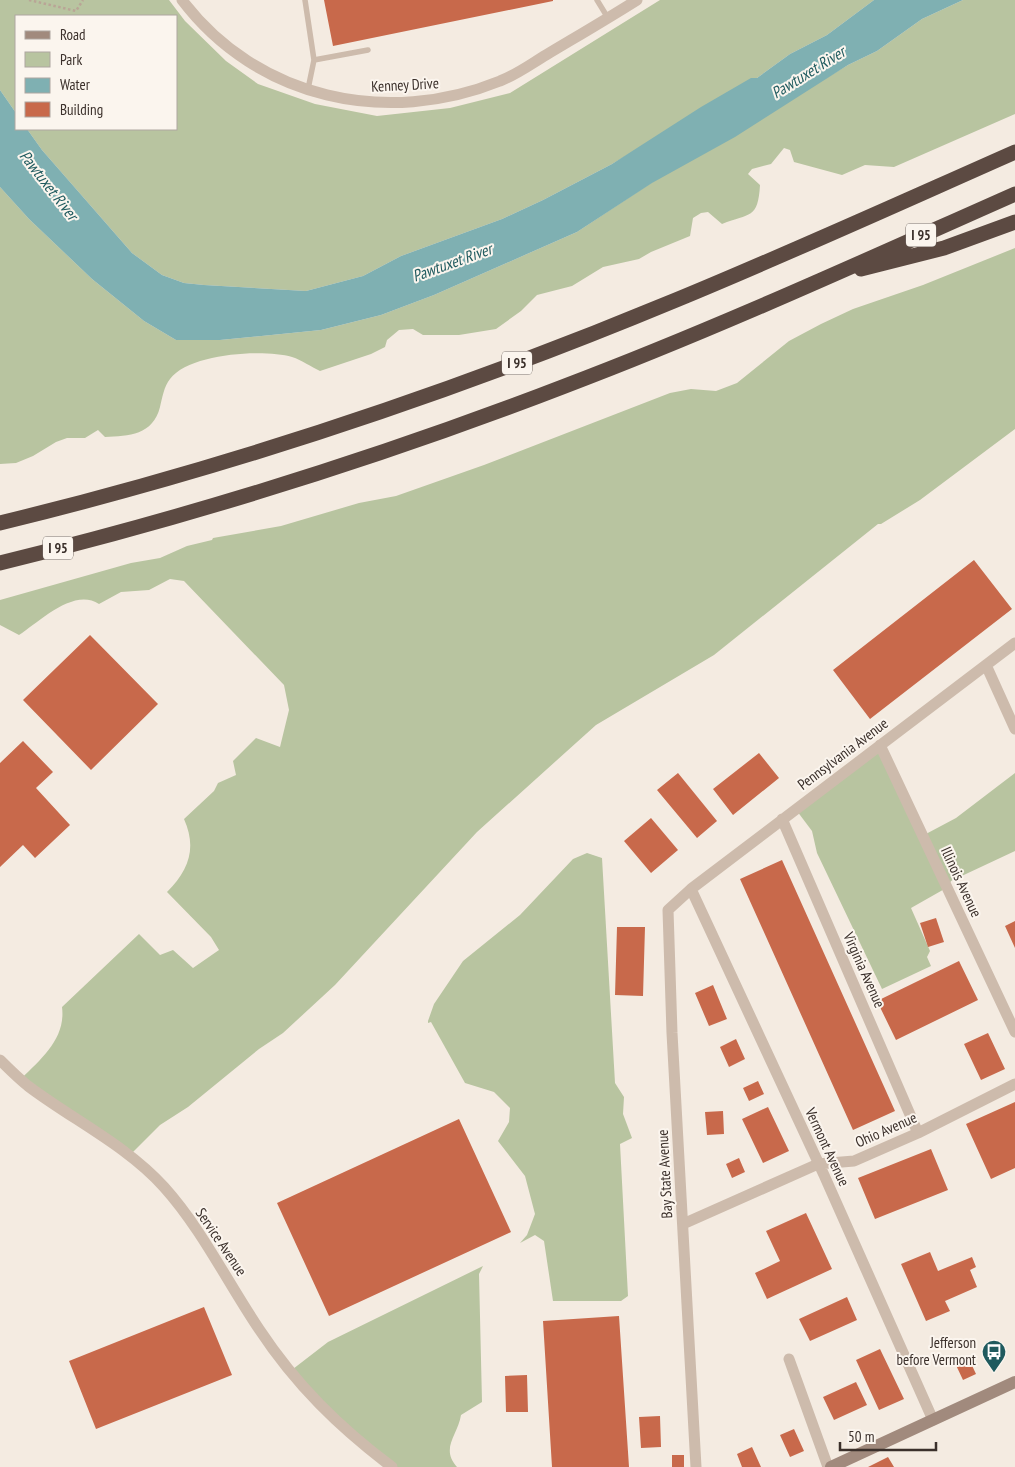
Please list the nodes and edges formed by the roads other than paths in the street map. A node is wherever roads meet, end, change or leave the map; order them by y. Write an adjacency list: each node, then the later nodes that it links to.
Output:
1 (182, 0): 8 (street, Kenney Drive)
2 (305, 0): 7 (lane)
3 (597, 0): 5 (lane)
4 (637, 0): 5 (street, Kenney Drive)
5 (608, 18): 8 (street, Kenney Drive)
6 (368, 50): 7 (lane)
7 (314, 60): 8 (lane)
8 (308, 91)
9 (1015, 152): 13 (highway, I 95)
10 (1015, 194): 12 (highway, I 95)
11 (1015, 222): 12 (highway)
12 (827, 277): 14 (highway, I 95)
13 (0, 523)
14 (0, 563)
15 (1015, 643): 16 (street, Pennsylvania Avenue)
16 (986, 665): 17 (street); 18 (street, Pennsylvania Avenue)
17 (1015, 729)
18 (880, 745): 19 (street, Pennsylvania Avenue); 21 (street, Illinois Avenue)
19 (782, 819): 20 (street, Pennsylvania Avenue); 24 (street, Virginia Avenue)
20 (690, 889): 25 (street, Vermont Avenue); 26 (street, Bay State Avenue)
21 (1015, 1032)
22 (0, 1060): 30 (street, Service Avenue)
23 (1015, 1084): 24 (street, Ohio Avenue)
24 (918, 1133): 25 (street, Ohio Avenue)
25 (818, 1164): 26 (street, Ohio Avenue); 29 (street, Vermont Avenue)
26 (683, 1224): 31 (street, Bay State Avenue)
27 (789, 1359): 32 (street)
28 (1015, 1382): 29 (main road)
29 (932, 1420): 32 (main road)
30 (392, 1467)
31 (696, 1467)
32 (829, 1467)

